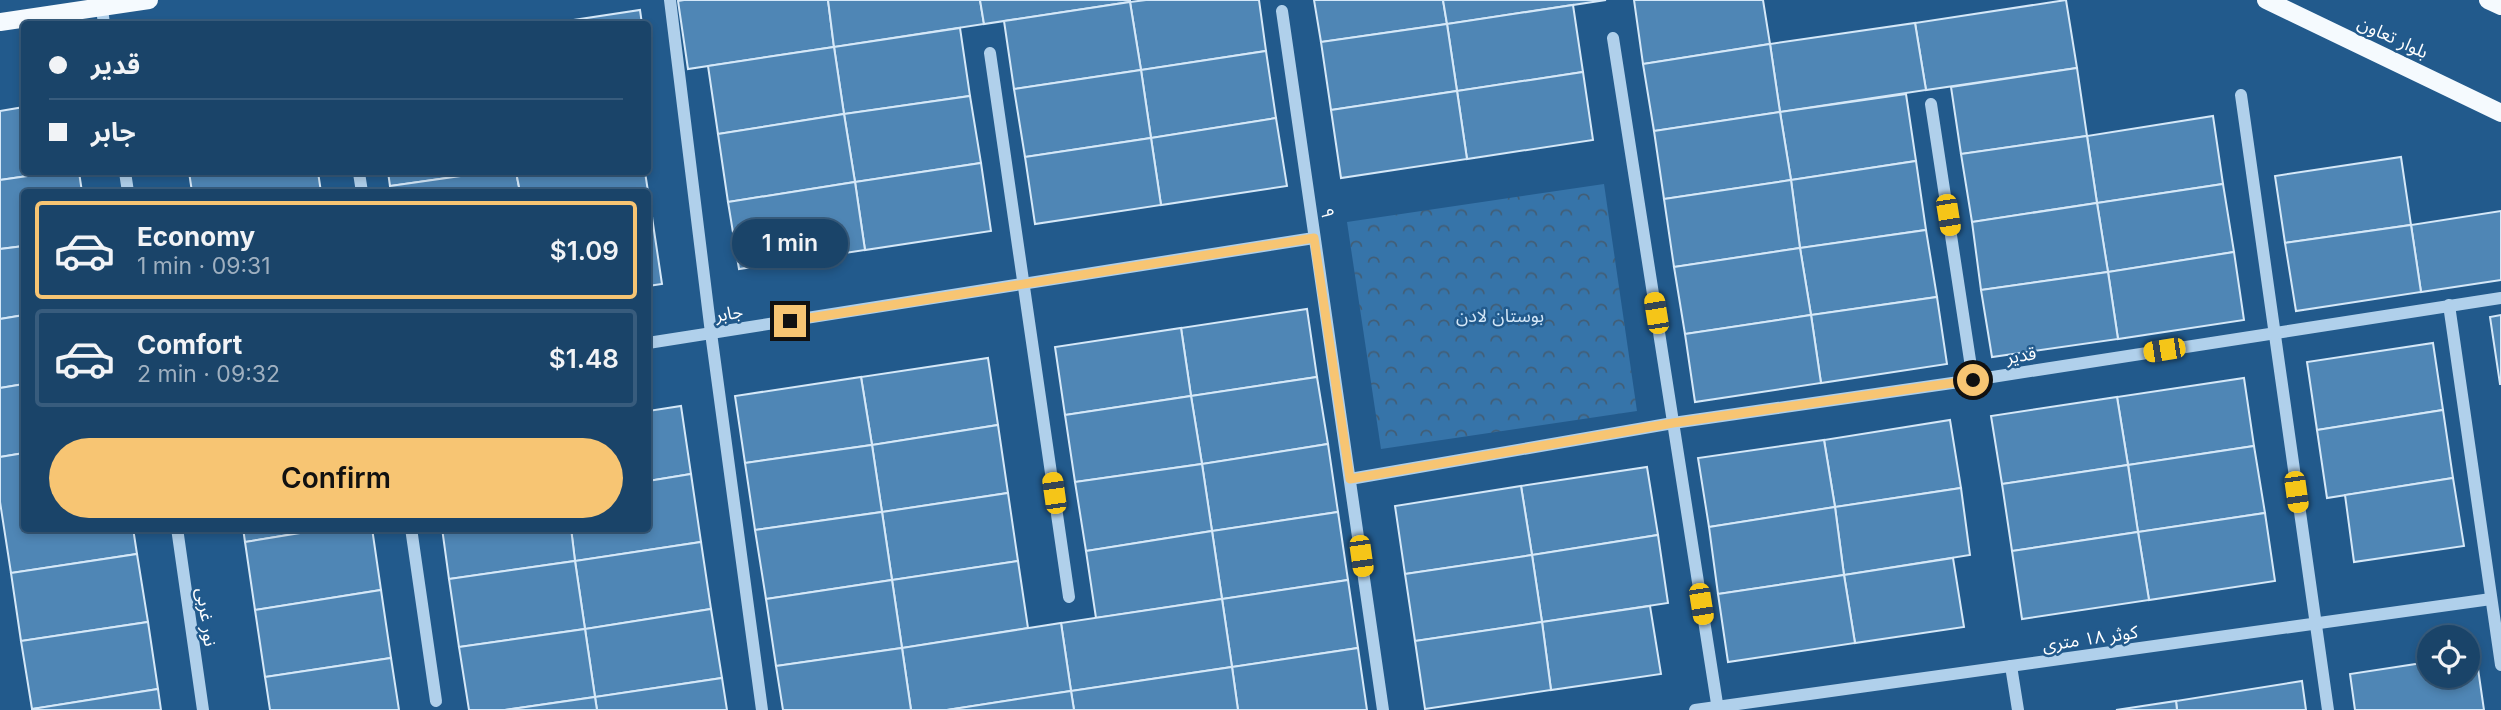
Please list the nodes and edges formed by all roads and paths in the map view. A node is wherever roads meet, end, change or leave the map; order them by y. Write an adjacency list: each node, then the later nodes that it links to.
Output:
1 (149, 0): 6 (main road)
2 (670, 0): 18 (street)
3 (2266, 0): 13 (main road, بلوار تعاون)
4 (2488, 0): 5 (main road)
5 (2501, 6)
6 (102, 10): 8 (main road)
7 (1282, 11): 14 (street, ۹)
8 (0, 22)
9 (1613, 38): 22 (street)
10 (990, 53): 15 (street)
11 (2241, 95): 19 (street)
12 (1931, 104): 21 (street)
13 (2501, 113)
14 (1314, 238): 15 (street, جابر); 23 (street, ۹)
15 (1024, 284): 18 (street, جابر); 26 (street)
16 (2501, 298): 17 (street, قدیر)
17 (2449, 305): 19 (street, قدیر); 27 (street)
18 (711, 333): 20 (street, جابر); 34 (street)
19 (2274, 333): 21 (street, قدیر); 28 (street)
20 (651, 343)
21 (1973, 380): 22 (street, قدیر)
22 (1673, 423): 23 (street, قدیر); 32 (street)
23 (1350, 479): 35 (street, ۹)
24 (178, 532): 33 (street, نور غربی)
25 (412, 532): 31 (street)
26 (1069, 597)
27 (2491, 599): 28 (street, کوثر ۱۸ متری); 29 (street)
28 (2315, 624): 30 (street, کوثر ۱۸ متری); 38 (street)
29 (2501, 665)
30 (2011, 666): 32 (street, کوثر ۱۸ متری); 37 (street)
31 (436, 701)
32 (1718, 708): 36 (street, کوثر ۱۸ متری)
33 (203, 710)
34 (762, 710)
35 (1383, 710)
36 (1695, 710)
37 (2018, 710)
38 (2328, 710)

